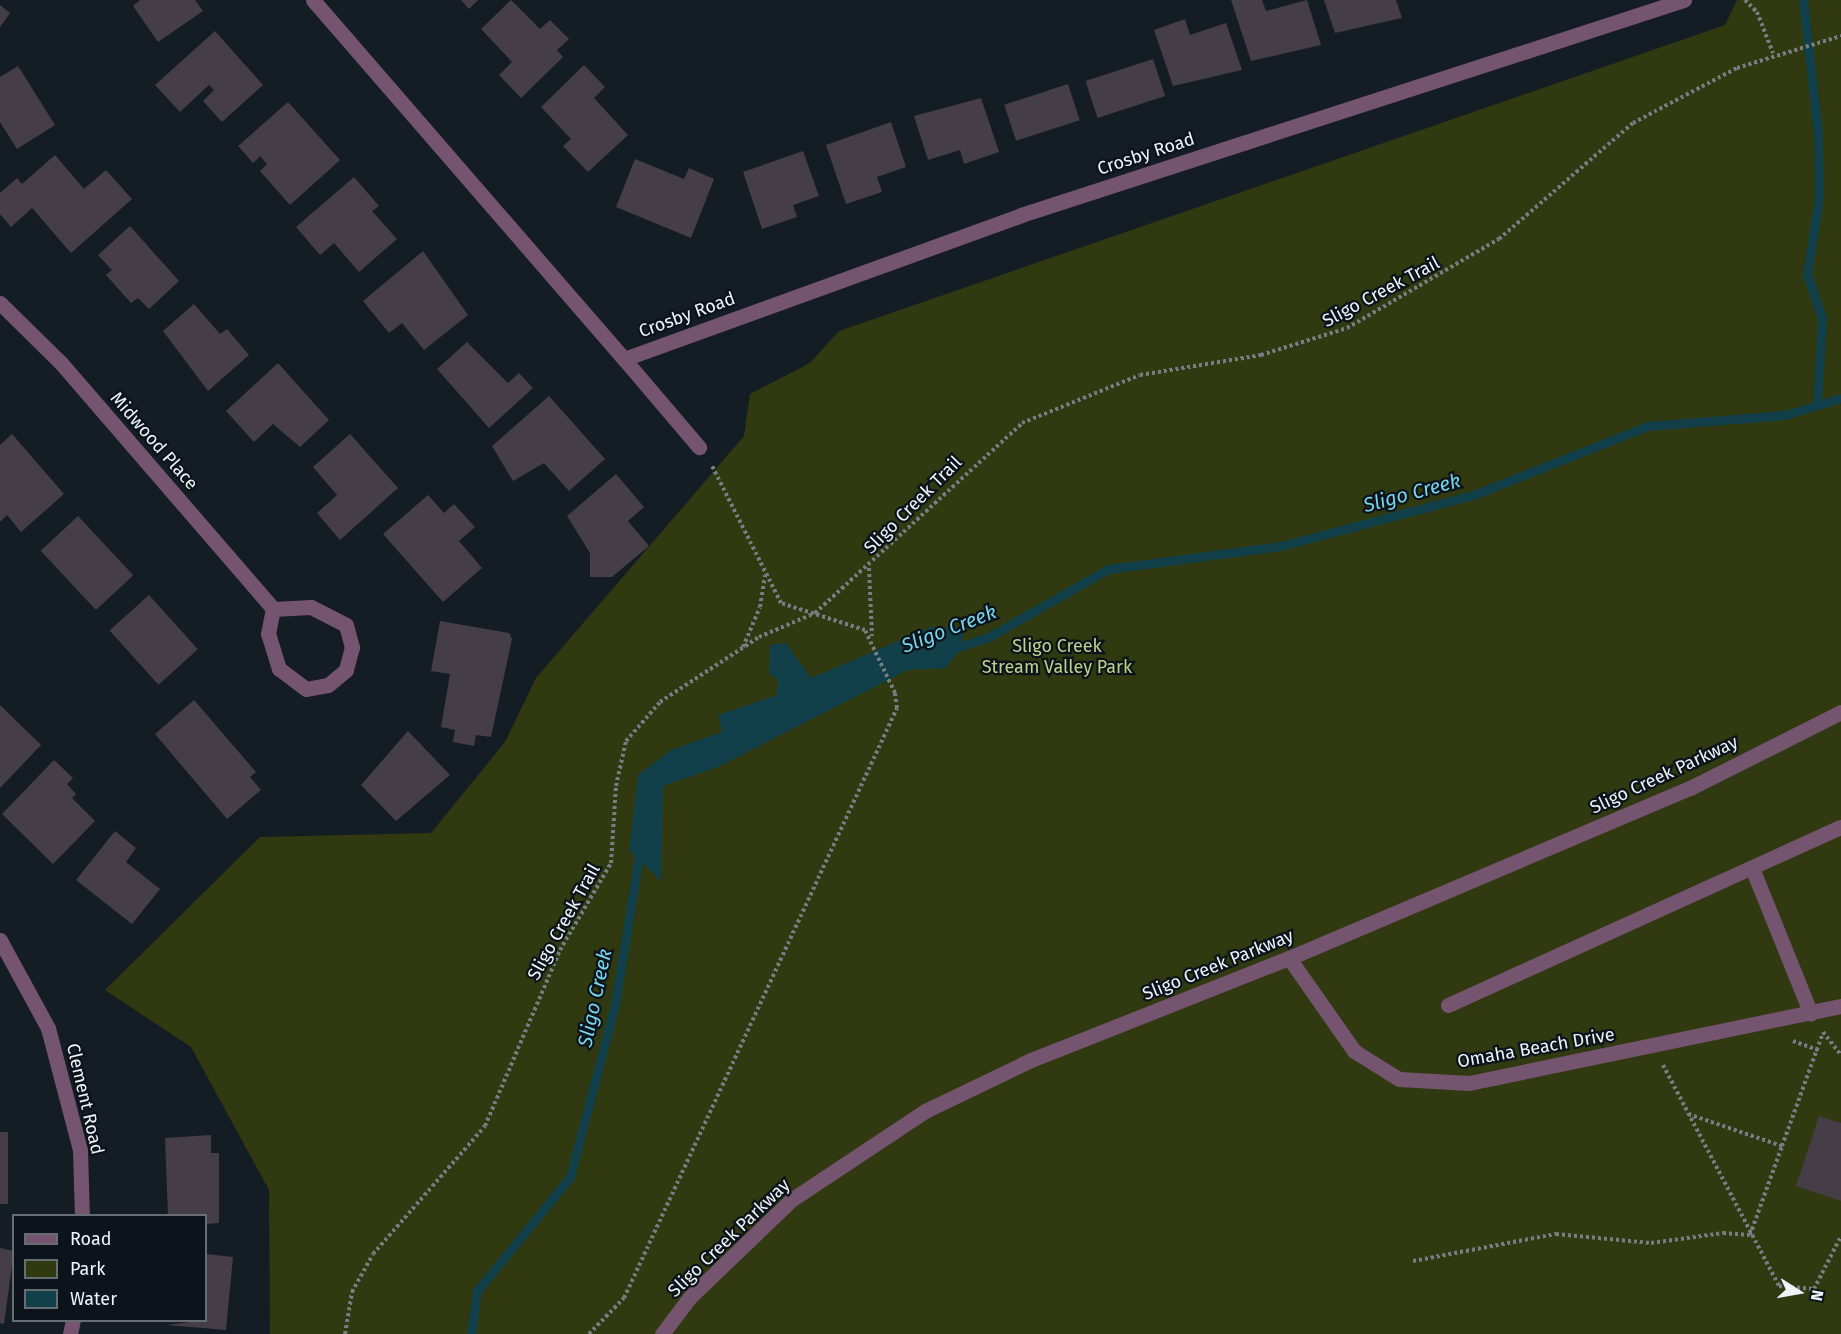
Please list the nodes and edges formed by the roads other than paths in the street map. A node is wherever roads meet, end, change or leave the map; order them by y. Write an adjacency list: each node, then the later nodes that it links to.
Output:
1 (313, 0): 4 (street, Crosby Road)
2 (1684, 0): 4 (street, Crosby Road)
3 (0, 303): 6 (street, Midwood Place)
4 (624, 359): 5 (street, Crosby Road)
5 (699, 447)
6 (273, 609): 6 (street)
7 (1841, 712): 11 (street, Sligo Creek Parkway)
8 (1841, 827): 9 (street)
9 (1752, 868): 12 (street); 14 (street)
10 (0, 940): 15 (street, Clement Road)
11 (1289, 958): 14 (street, Omaha Beach Drive); 16 (street, Sligo Creek Parkway)
12 (1448, 1005)
13 (1841, 1006): 14 (street, Omaha Beach Drive)
14 (1811, 1014)
15 (82, 1214)
16 (662, 1334)

